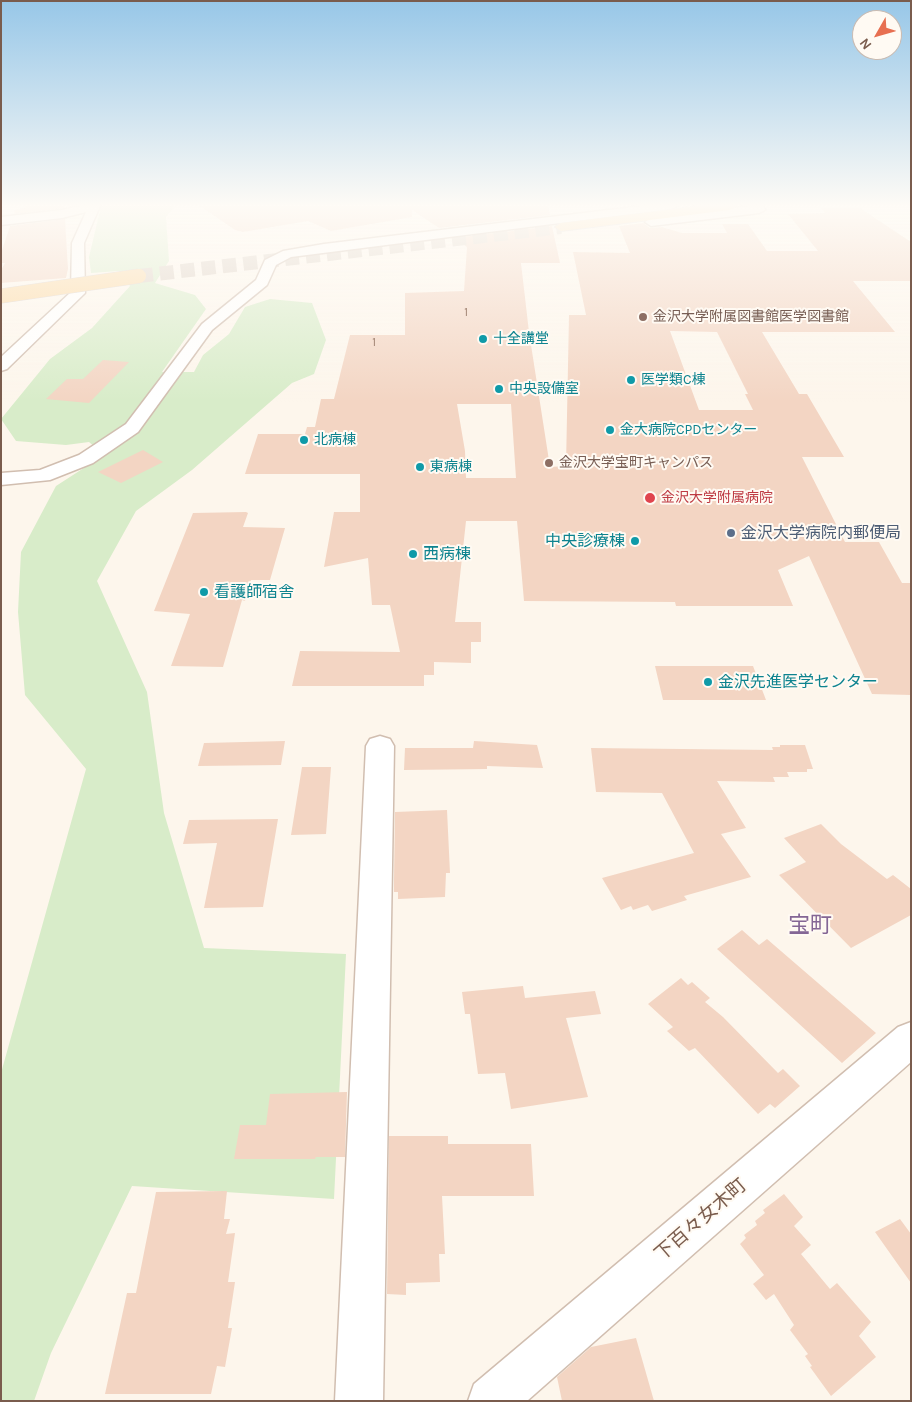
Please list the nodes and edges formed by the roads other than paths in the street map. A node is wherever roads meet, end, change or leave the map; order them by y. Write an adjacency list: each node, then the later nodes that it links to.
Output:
1 (78, 271): 4 (street)
2 (266, 271): 8 (street)
3 (139, 276): 6 (main road, bridge)
4 (78, 285): 5 (street); 6 (street); 7 (street)
5 (1, 292)
6 (1, 298)
7 (1, 366)
8 (1, 479)
9 (380, 746): 11 (street)
10 (911, 1039): 12 (street, 下百々女木町)
11 (359, 1401)
12 (491, 1401)

